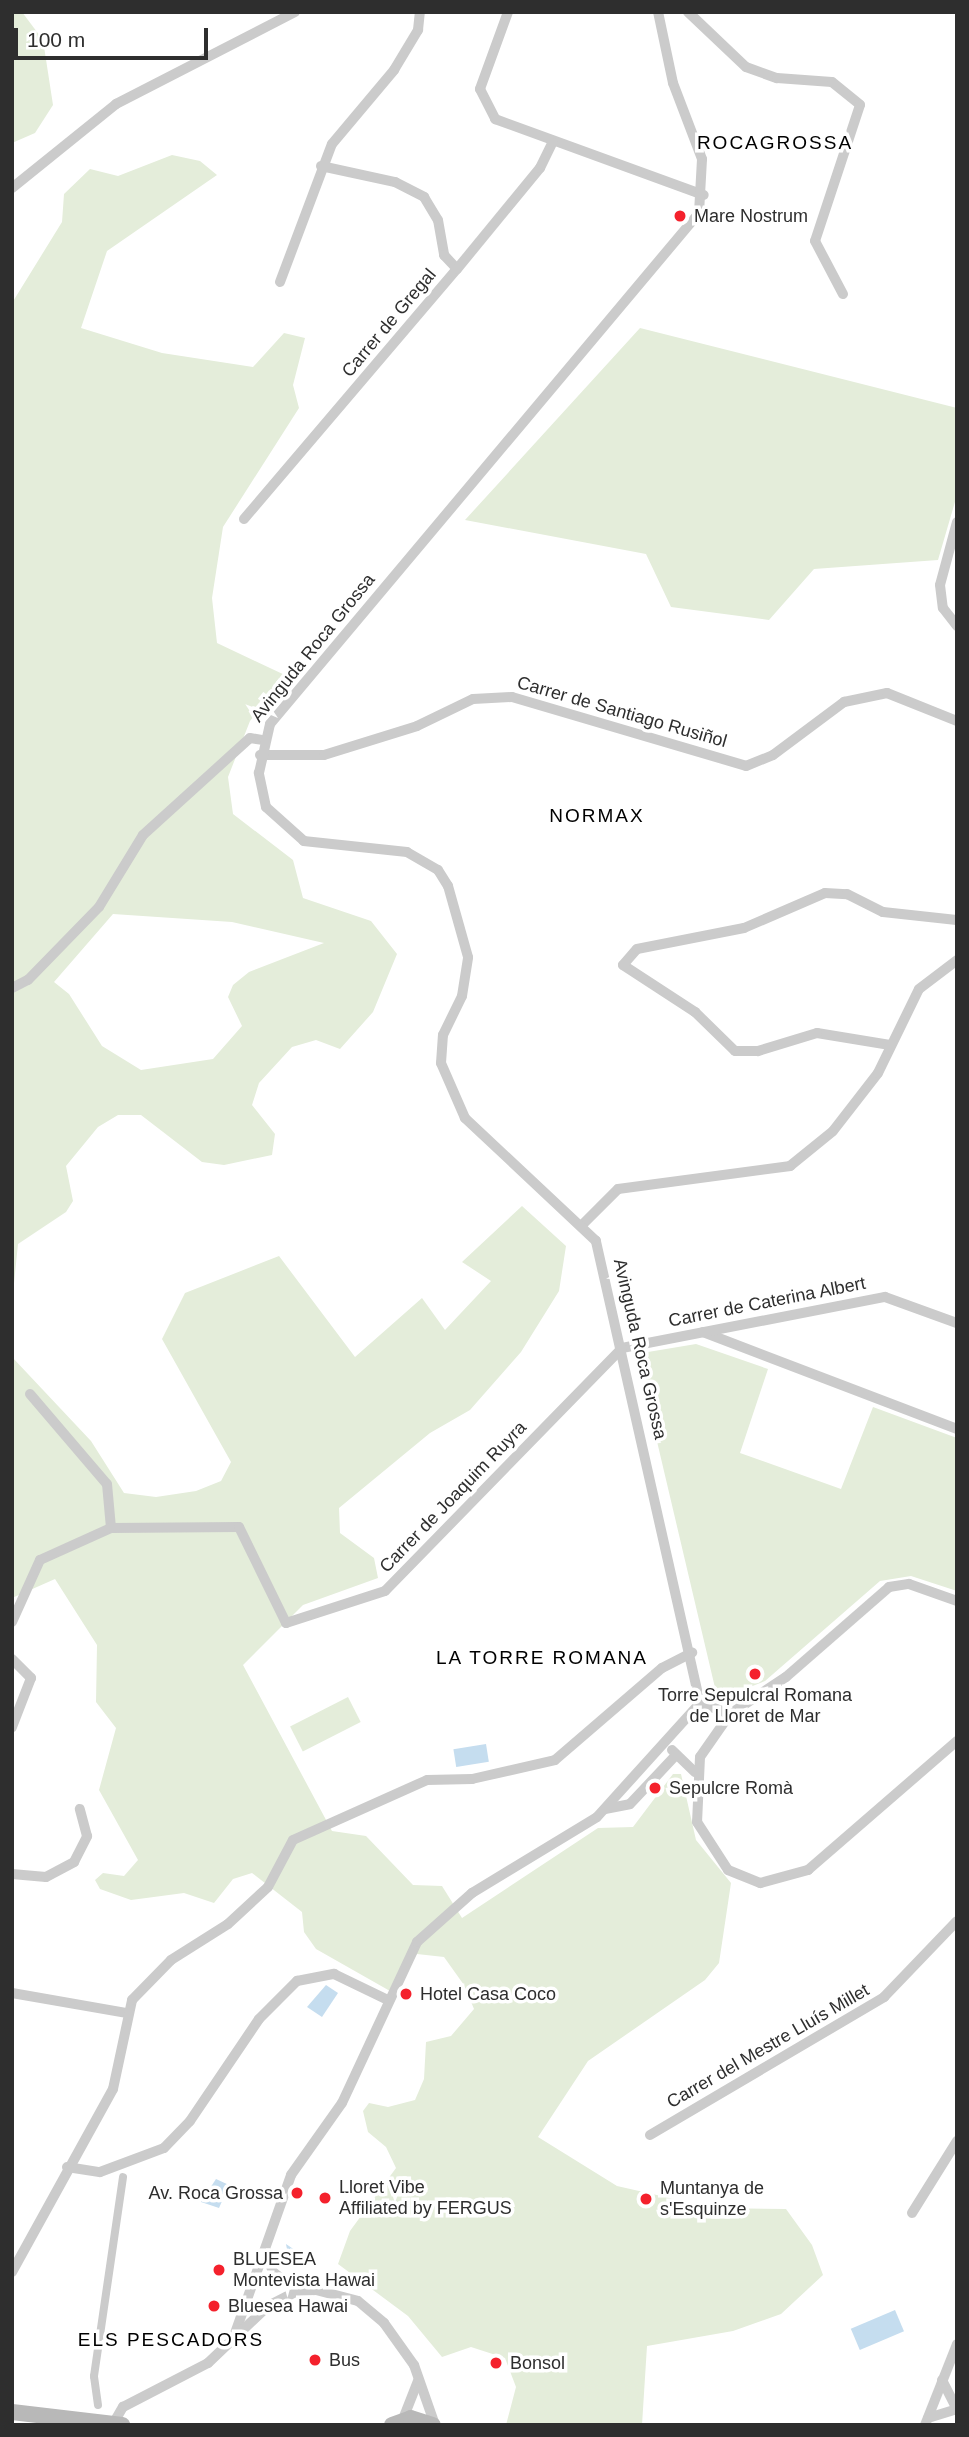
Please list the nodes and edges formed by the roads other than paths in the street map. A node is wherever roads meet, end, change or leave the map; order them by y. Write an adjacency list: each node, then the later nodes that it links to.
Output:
1 (295, 12): 10 (street)
2 (420, 12): 9 (street)
3 (508, 12): 8 (street)
4 (658, 12): 7 (street)
5 (668, 12): 7 (street)
6 (688, 12): 14 (street)
7 (660, 30): 11 (street)
8 (552, 143): 11 (street); 12 (street, Carrer de Gregal)
9 (321, 166): 12 (street); 13 (street)
10 (12, 188)
11 (704, 195): 19 (street, Avinguda Roca Grossa)
12 (457, 269): 15 (street, Carrer de Gregal)
13 (280, 282)
14 (843, 294)
15 (244, 519)
16 (957, 522): 17 (street)
17 (957, 626)
18 (957, 721): 20 (street, Carrer de Santiago Rusiñol)
19 (262, 740): 20 (street, Avinguda Roca Grossa); 23 (street)
20 (260, 755): 25 (street, Avinguda Roca Grossa)
21 (957, 920): 24 (street)
22 (957, 960): 24 (street)
23 (12, 988)
24 (890, 1045): 25 (street)
25 (583, 1224): 28 (street, Avinguda Roca Grossa)
26 (957, 1323): 27 (street, Carrer de Caterina Albert)
27 (703, 1332): 28 (street, Carrer de Caterina Albert); 30 (street)
28 (622, 1348): 31 (street, Carrer de Joaquim Ruyra); 34 (street, Avinguda Roca Grossa)
29 (30, 1394): 31 (street)
30 (957, 1429)
31 (111, 1528): 33 (street, Carrer de Joaquim Ruyra)
32 (957, 1601): 37 (street)
33 (12, 1622)
34 (692, 1653): 36 (street, Avinguda Roca Grossa); 49 (street)
35 (12, 1659): 38 (street)
36 (700, 1703): 37 (street); 40 (street)
37 (730, 1714): 42 (street)
38 (12, 1727)
39 (957, 1741): 42 (street)
40 (666, 1745): 41 (street); 44 (street)
41 (676, 1755): 42 (street); 44 (street)
42 (695, 1772)
43 (79, 1809): 45 (street)
44 (605, 1809): 48 (street)
45 (12, 1874)
46 (957, 1921): 50 (street, Carrer del Mestre Lluís Millet)
47 (12, 1993): 49 (street)
48 (386, 1999): 52 (street); 55 (street)
49 (127, 2013): 52 (street)
50 (650, 2135)
51 (957, 2141): 54 (street)
52 (67, 2167): 56 (street)
53 (123, 2177): 62 (street)
54 (912, 2213)
55 (266, 2246): 57 (street); 58 (street)
56 (13, 2266)
57 (292, 2293): 58 (street); 60 (street)
58 (233, 2339): 67 (street)
59 (957, 2344): 61 (street)
60 (418, 2375): 65 (street); 69 (street)
61 (942, 2380): 63 (street); 66 (street)
62 (98, 2405)
63 (956, 2410): 66 (street)
64 (12, 2412): 67 (main road)
65 (398, 2422): 69 (main road)
66 (926, 2423)
67 (113, 2424): 68 (main road)
68 (122, 2425)
69 (434, 2425)

